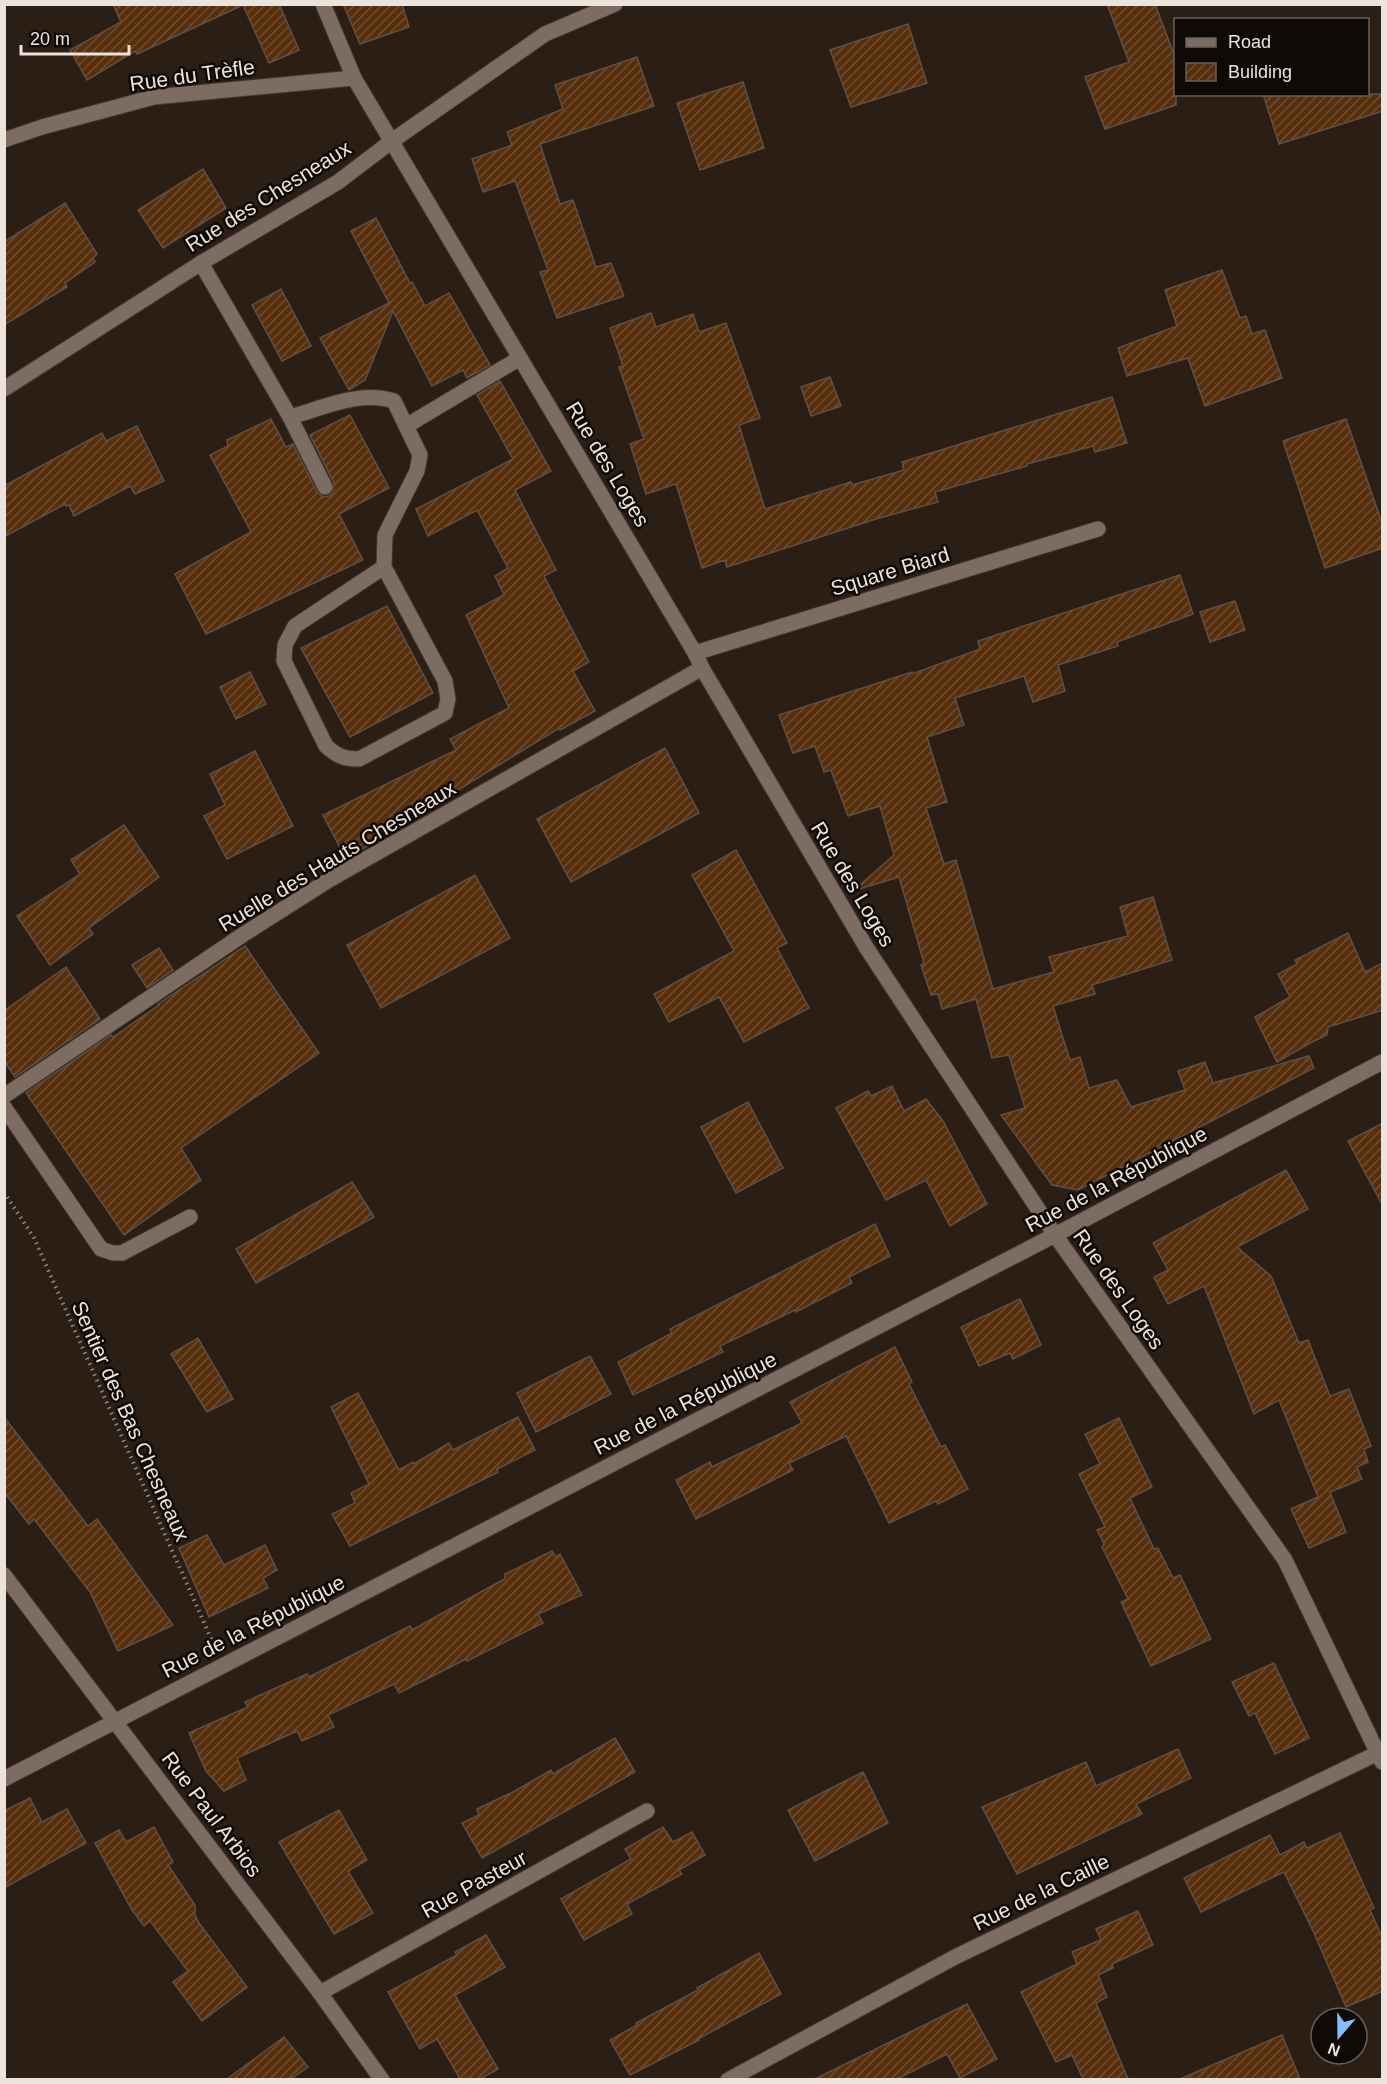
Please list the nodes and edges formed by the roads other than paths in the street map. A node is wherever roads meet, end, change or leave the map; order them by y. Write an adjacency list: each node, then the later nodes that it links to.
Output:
1 (323, 4): 3 (street, Rue des Loges)
2 (615, 4): 5 (street, Rue des Chesneaux)
3 (354, 78): 4 (street, Rue du Trèfle); 5 (street, Rue des Loges)
4 (4, 140)
5 (392, 141): 6 (street, Rue des Chesneaux); 7 (street, Rue des Loges)
6 (201, 263): 8 (street, Rue des Chesneaux); 9 (street)
7 (520, 358): 10 (street); 14 (street, Rue des Loges)
8 (4, 388)
9 (290, 417): 10 (street); 11 (street)
10 (406, 426): 13 (street)
11 (325, 487)
12 (1098, 529): 14 (street, Square Biard)
13 (384, 567): 13 (street)
14 (695, 652): 15 (street, Rue des Loges)
15 (702, 668): 17 (street, Ruelle des Hauts Chesneaux); 20 (street, Rue des Loges)
16 (1383, 1062): 20 (street, Rue de la République)
17 (4, 1096)
18 (4, 1107): 19 (street)
19 (190, 1217)
20 (1055, 1235): 22 (street, Rue de la République); 23 (street, Rue des Loges)
21 (4, 1575): 22 (street, Rue Paul Arbios)
22 (116, 1721): 24 (street, Rue de la République); 26 (street, Rue Paul Arbios)
23 (1380, 1758): 28 (street, Rue de la Caille)
24 (4, 1779)
25 (647, 1811): 26 (street, Rue Pasteur)
26 (320, 1994): 27 (street, Rue Paul Arbios)
27 (382, 2079)
28 (728, 2079)

